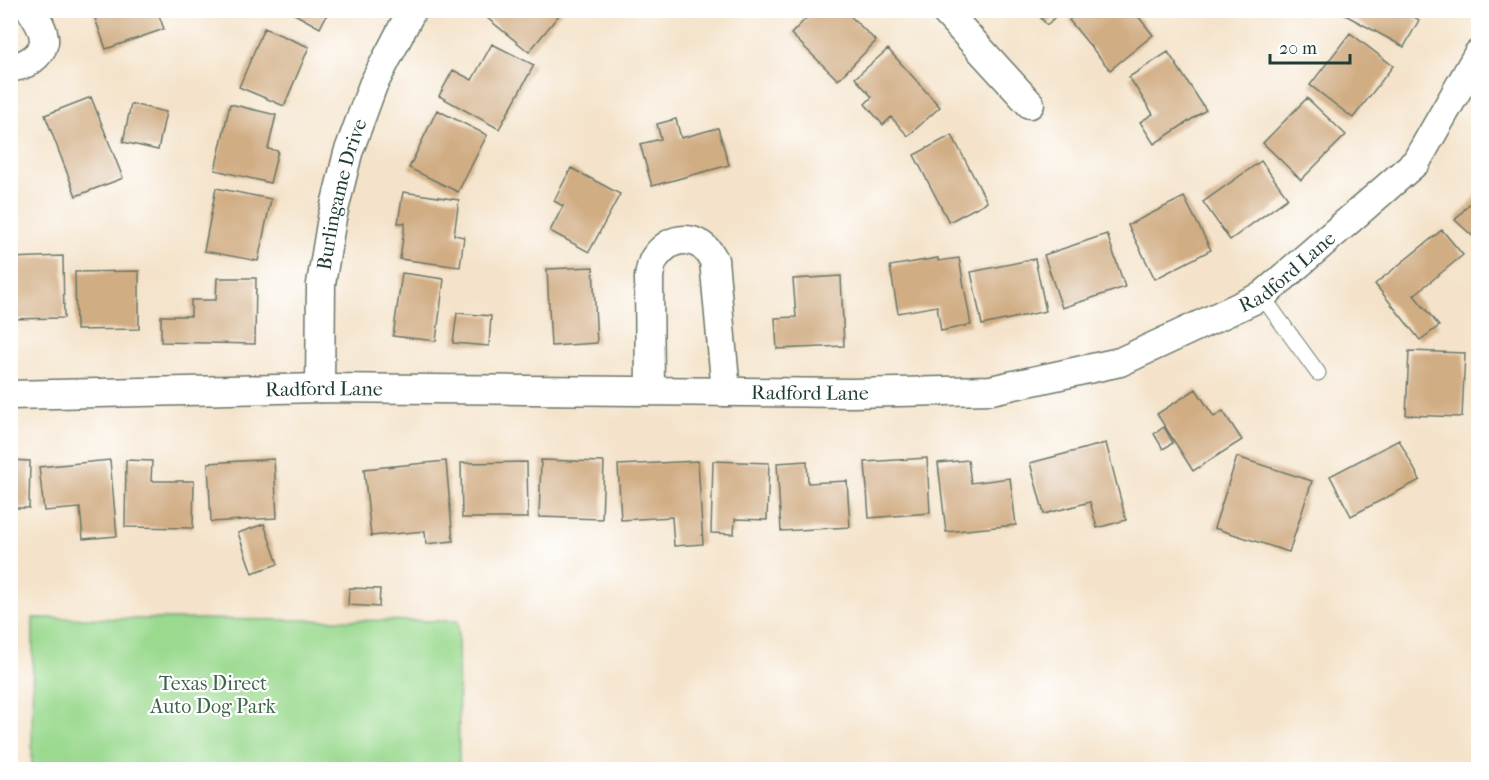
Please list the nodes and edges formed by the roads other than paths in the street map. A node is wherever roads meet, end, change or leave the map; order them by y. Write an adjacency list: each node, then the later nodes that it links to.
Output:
1 (31, 10): 5 (street)
2 (412, 10): 9 (street, Burlingame Drive)
3 (945, 10): 6 (street)
4 (1479, 54): 7 (street, Radford Lane)
5 (10, 67)
6 (1030, 104)
7 (1262, 296): 8 (lane); 11 (street, Radford Lane)
8 (1318, 374)
9 (320, 388): 10 (street, Radford Lane); 12 (street, Radford Lane)
10 (650, 392): 11 (street, Radford Lane); 11 (street)
11 (726, 392)
12 (10, 395)

